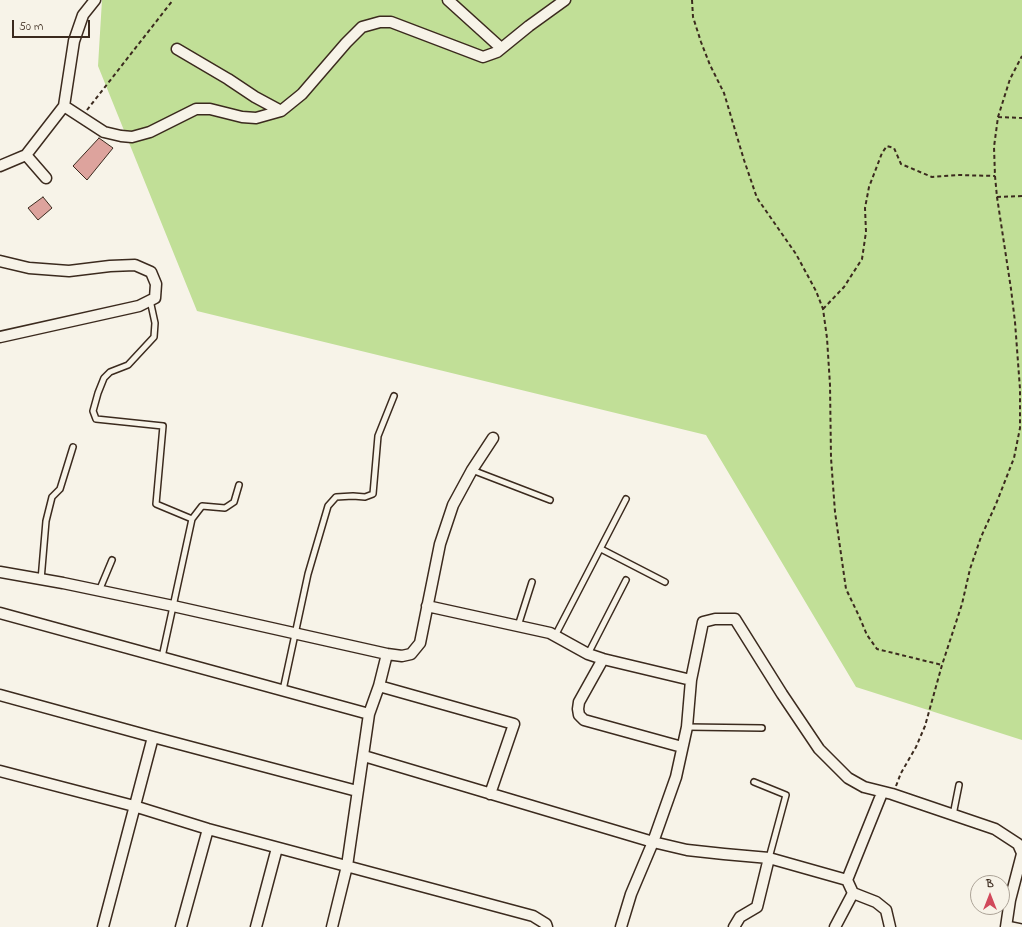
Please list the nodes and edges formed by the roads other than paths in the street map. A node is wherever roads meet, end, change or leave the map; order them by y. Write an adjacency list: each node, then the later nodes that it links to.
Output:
1 (95, 0): 6 (street)
2 (448, 0): 4 (street)
3 (565, 0): 4 (street)
4 (501, 48): 7 (street)
5 (177, 49): 7 (street)
6 (64, 106): 7 (street); 8 (street)
7 (281, 111)
8 (26, 155): 9 (street); 10 (street)
9 (0, 166)
10 (46, 178)
11 (0, 261): 12 (street)
12 (150, 300): 13 (street); 21 (lane)
13 (0, 337)
14 (394, 396): 34 (lane)
15 (493, 438): 17 (street)
16 (73, 446): 25 (lane)
17 (472, 470): 20 (lane); 31 (street)
18 (238, 485): 21 (lane)
19 (626, 499): 22 (lane)
20 (550, 500)
21 (192, 519): 30 (lane)
22 (601, 549): 28 (lane); 35 (lane)
23 (112, 560): 29 (lane)
24 (0, 572): 25 (street)
25 (41, 580): 29 (street)
26 (626, 580): 37 (lane)
27 (532, 582): 33 (lane)
28 (665, 582)
29 (99, 591): 30 (street)
30 (173, 606): 34 (street); 38 (lane)
31 (427, 606): 33 (street); 36 (street)
32 (0, 613): 38 (street)
33 (518, 626): 35 (street)
34 (295, 633): 36 (street); 42 (lane)
35 (555, 636): 37 (street)
36 (387, 654): 41 (street)
37 (588, 654): 39 (street)
38 (162, 657): 42 (street)
39 (603, 659): 40 (street); 48 (street)
40 (691, 680): 45 (street); 55 (street)
41 (379, 686): 44 (street); 54 (street)
42 (283, 690): 44 (street)
43 (0, 695): 47 (street)
44 (369, 714): 49 (street)
45 (686, 727): 46 (lane); 48 (street)
46 (762, 728)
47 (153, 737): 53 (street); 56 (street)
48 (682, 747): 59 (street)
49 (364, 756): 53 (street); 54 (street)
50 (0, 771): 56 (street)
51 (754, 782): 62 (lane)
52 (959, 785): 57 (lane)
53 (358, 791): 63 (street)
54 (490, 794): 59 (street)
55 (887, 794): 57 (street); 64 (street)
56 (134, 806): 58 (street); 67 (street)
57 (953, 816): 61 (street)
58 (208, 829): 60 (street); 68 (street)
59 (653, 842): 62 (street); 72 (street)
60 (277, 848): 63 (street); 69 (street)
61 (1022, 854): 66 (street)
62 (769, 858): 64 (street); 73 (street)
63 (347, 866): 70 (street); 71 (street)
64 (847, 880): 65 (street)
65 (853, 893): 74 (street); 75 (street)
66 (1007, 926): 76 (lane)
67 (103, 927)
68 (181, 927)
69 (256, 927)
70 (332, 927)
71 (547, 927)
72 (621, 927)
73 (734, 927)
74 (835, 927)
75 (890, 927)
76 (1022, 927)

